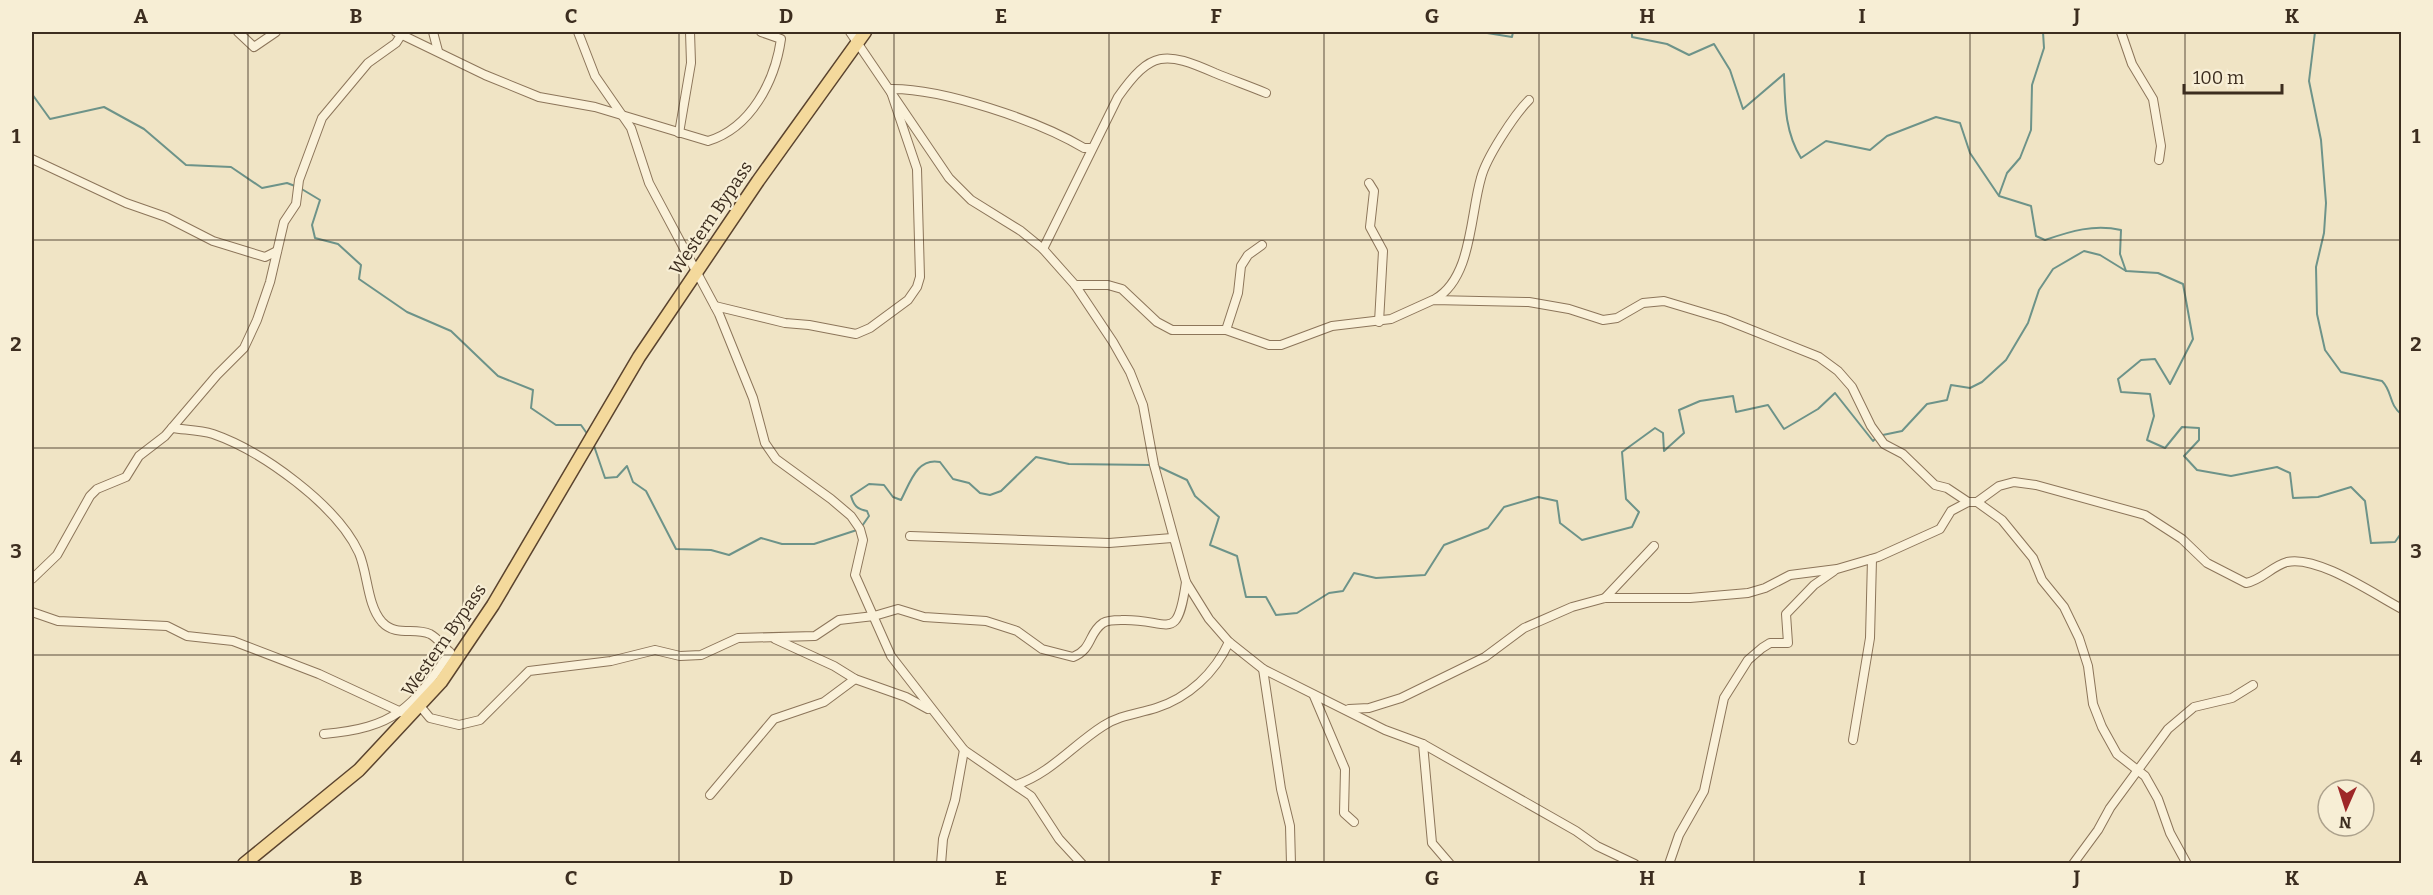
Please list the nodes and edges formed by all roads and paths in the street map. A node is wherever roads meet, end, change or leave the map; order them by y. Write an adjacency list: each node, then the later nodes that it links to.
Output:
1 (238, 32): 2 (street)
2 (276, 32)
3 (400, 32): 12 (street); 24 (street)
4 (433, 32): 12 (street)
5 (578, 32): 16 (street)
6 (690, 32): 17 (street)
7 (761, 32): 17 (street)
8 (850, 32): 11 (street)
9 (865, 32): 11 (main road, Western Bypass)
10 (2121, 32): 20 (street)
11 (858, 43): 13 (street); 25 (main road, Western Bypass)
12 (438, 51): 16 (street)
13 (890, 89): 18 (street); 23 (street); 28 (street)
14 (1266, 93): 18 (street)
15 (1529, 100): 27 (street)
16 (623, 117): 17 (street); 25 (street)
17 (679, 133)
18 (1090, 148): 23 (street)
19 (32, 159): 24 (street)
20 (2159, 159)
21 (1369, 183): 29 (street)
22 (1262, 245): 30 (street)
23 (1043, 249): 26 (street)
24 (277, 251): 31 (street)
25 (696, 270): 28 (street); 53 (main road, Western Bypass)
26 (1075, 285): 30 (street); 35 (street)
27 (1433, 300): 29 (street); 32 (street)
28 (715, 306): 46 (street)
29 (1379, 322): 30 (street)
30 (1226, 330)
31 (172, 428): 40 (street); 56 (street)
32 (1968, 502): 33 (street); 37 (street)
33 (1977, 502): 44 (street); 61 (street)
34 (910, 536): 35 (street)
35 (1172, 538): 41 (street)
36 (1654, 546): 43 (street)
37 (1872, 559): 38 (street); 58 (street)
38 (1837, 569): 39 (street); 42 (street)
39 (1804, 573): 42 (street); 43 (street)
40 (32, 579)
41 (1186, 582): 46 (street); 48 (street)
42 (1814, 585): 71 (street)
43 (1605, 598): 54 (street)
44 (2402, 609)
45 (32, 612): 56 (street)
46 (874, 616): 47 (street); 55 (street)
47 (775, 639): 50 (street); 53 (street)
48 (1229, 642): 49 (street); 62 (street)
49 (1263, 669): 52 (street); 68 (street)
50 (855, 679): 55 (street); 63 (street)
51 (2253, 685): 61 (street)
52 (1314, 696): 54 (street); 64 (street)
53 (420, 706): 65 (main road, Western Bypass)
54 (1345, 709): 59 (street)
55 (932, 711): 60 (street)
56 (401, 712): 57 (street)
57 (324, 734)
58 (1853, 740)
59 (1423, 744): 69 (street); 70 (street)
60 (964, 750): 62 (street); 66 (street)
61 (2139, 770): 72 (street); 73 (street)
62 (1016, 785): 67 (street)
63 (710, 795)
64 (1354, 822)
65 (244, 864)
66 (941, 864)
67 (1082, 864)
68 (1291, 864)
69 (1450, 864)
70 (1635, 864)
71 (1669, 864)
72 (2073, 864)
73 (2187, 864)

